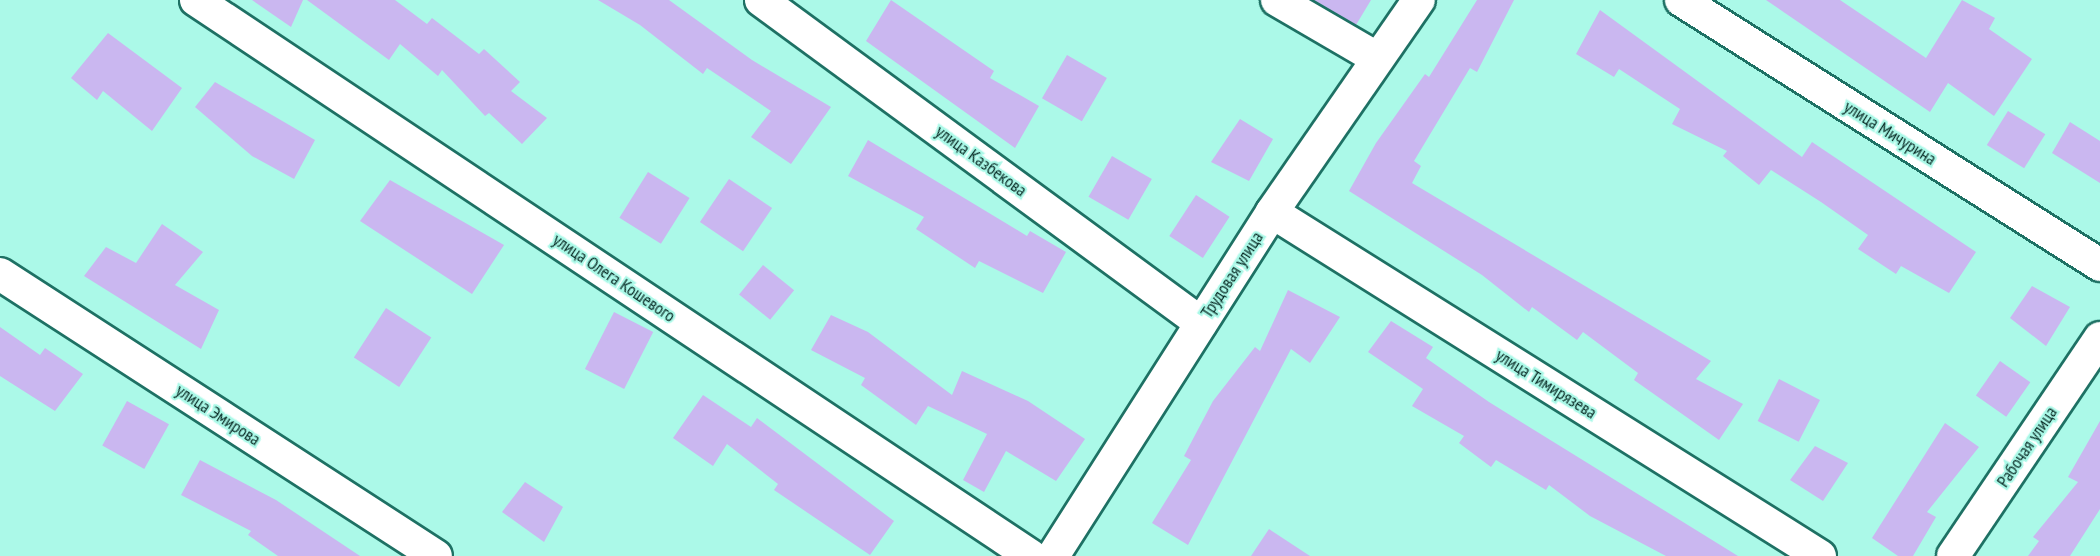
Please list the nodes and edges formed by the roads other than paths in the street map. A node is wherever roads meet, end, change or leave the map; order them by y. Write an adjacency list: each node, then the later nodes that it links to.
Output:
1 (196, 0): 12 (street, улица Олега Кошевого)
2 (761, 0): 10 (street, улица Казбекова)
3 (1277, 0): 6 (street)
4 (1419, 0): 6 (street, Трудовая улица)
5 (1681, 0): 8 (street, улица Мичурина)
6 (1375, 57): 7 (street, Трудовая улица)
7 (1272, 212): 10 (street, Трудовая улица); 14 (street, улица Тимирязева)
8 (2100, 265)
9 (0, 274): 13 (street, улица Эмирова)
10 (1201, 323): 12 (street, Трудовая улица)
11 (2100, 338): 15 (street, Рабочая улица)
12 (1056, 553)
13 (436, 556)
14 (1820, 556)
15 (1953, 556)

